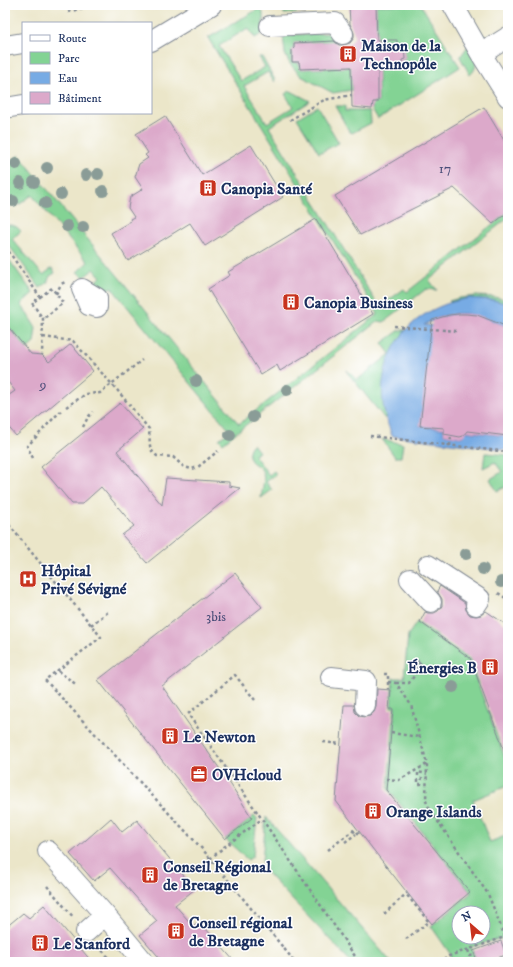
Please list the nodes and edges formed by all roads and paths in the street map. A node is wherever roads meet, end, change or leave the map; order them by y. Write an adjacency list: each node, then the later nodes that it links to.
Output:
1 (94, 5): 4 (path)
2 (211, 5): 8 (street)
3 (452, 5): 11 (street)
4 (68, 12)
5 (270, 26): 6 (street)
6 (343, 34)
7 (508, 37): 11 (street)
8 (152, 40)
9 (22, 43): 10 (street)
10 (5, 46)
11 (481, 54): 13 (street)
12 (352, 95): 16 (path)
13 (508, 97)
14 (22, 105): 15 (street)
15 (5, 108)
16 (290, 120)
17 (5, 246): 20 (path)
18 (74, 285): 19 (path); 21 (street)
19 (56, 294): 20 (path); 22 (path)
20 (40, 297): 22 (path)
21 (98, 307)
22 (43, 319): 25 (path)
23 (394, 326): 24 (path)
24 (456, 331)
25 (43, 337): 26 (path); 28 (path)
26 (42, 355)
27 (142, 360): 28 (path)
28 (112, 384): 29 (path); 36 (path)
29 (66, 407)
30 (61, 411): 38 (path)
31 (93, 412): 32 (path)
32 (83, 427)
33 (370, 436): 35 (path)
34 (451, 436): 35 (path)
35 (450, 446): 37 (path)
36 (218, 451)
37 (508, 452)
38 (33, 458)
39 (5, 520): 45 (path)
40 (428, 565): 43 (street)
41 (410, 579): 42 (street)
42 (431, 602)
43 (476, 605)
44 (108, 612): 45 (path)
45 (91, 625): 47 (path)
46 (413, 669): 51 (path)
47 (58, 671): 52 (path); 70 (path)
48 (381, 674): 50 (path)
49 (331, 676): 55 (street)
50 (388, 682): 51 (path); 53 (path)
51 (396, 683): 57 (path)
52 (77, 685)
53 (388, 690)
54 (255, 700): 64 (path)
55 (365, 706)
56 (391, 733): 57 (path)
57 (420, 737): 60 (path)
58 (323, 742): 59 (path)
59 (341, 744)
60 (427, 764): 61 (path); 63 (path)
61 (427, 774): 62 (path); 75 (path)
62 (422, 777)
63 (386, 779)
64 (262, 819): 70 (path); 79 (path)
65 (359, 832): 66 (path)
66 (356, 834): 67 (path); 68 (path)
67 (345, 842)
68 (328, 850)
69 (48, 851): 72 (street)
70 (210, 859): 78 (path)
71 (384, 914): 74 (path)
72 (105, 915): 73 (street); 77 (street)
73 (86, 932)
74 (406, 939)
75 (468, 950): 76 (path); 80 (path)
76 (475, 955)
77 (144, 962)
78 (294, 962)
79 (359, 962)
80 (441, 962)

